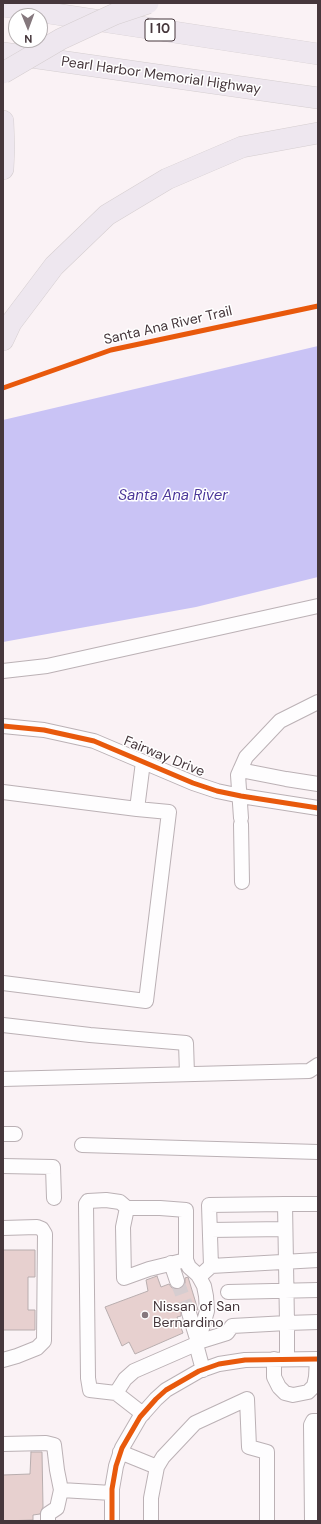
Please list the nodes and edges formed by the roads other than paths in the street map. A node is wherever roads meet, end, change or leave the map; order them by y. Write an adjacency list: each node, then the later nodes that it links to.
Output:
1 (148, 3): 5 (highway, bridge)
2 (3, 6): 4 (highway, I 10)
3 (3, 53): 6 (highway, Pearl Harbor Memorial Highway)
4 (318, 54)
5 (3, 73)
6 (318, 98)
7 (3, 121): 9 (highway)
8 (318, 133): 10 (highway)
9 (3, 169)
10 (3, 340)
11 (318, 606): 12 (street)
12 (3, 671)
13 (318, 702): 16 (street)
14 (3, 726): 15 (street, Fairway Drive)
15 (143, 762): 19 (street, Fairway Drive); 21 (street)
16 (240, 770): 17 (street); 19 (street)
17 (318, 784)
18 (3, 792): 21 (street)
19 (241, 796): 20 (street, Fairway Drive); 22 (street)
20 (318, 808)
21 (137, 809): 23 (street)
22 (242, 882)
23 (3, 983)
24 (3, 1025): 26 (street)
25 (318, 1065): 26 (street)
26 (187, 1074): 27 (street)
27 (3, 1079)
28 (82, 1145): 29 (street)
29 (318, 1152)
30 (3, 1166): 31 (street)
31 (54, 1198)
32 (285, 1204): 33 (street); 36 (street); 37 (street)
33 (318, 1204)
34 (127, 1208): 38 (street); 41 (street); 56 (street)
35 (3, 1228): 54 (street)
36 (286, 1229): 37 (street); 40 (street)
37 (210, 1230): 42 (street)
38 (186, 1260): 41 (street); 43 (street)
39 (318, 1260): 40 (street)
40 (286, 1261): 42 (street); 47 (street)
41 (171, 1263): 44 (street)
42 (211, 1266): 43 (street)
43 (199, 1277): 51 (street)
44 (177, 1281)
45 (318, 1290): 47 (street)
46 (228, 1292): 47 (street)
47 (286, 1292): 50 (street)
48 (189, 1313): 51 (street)
49 (318, 1322): 50 (street)
50 (287, 1323): 51 (street); 52 (street)
51 (197, 1343): 55 (street); 56 (street)
52 (280, 1359): 53 (street); 53 (street); 55 (street)
53 (318, 1359)
54 (3, 1360)
55 (202, 1370): 57 (street)
56 (116, 1393): 57 (street)
57 (143, 1414): 60 (street)
58 (318, 1421): 62 (street)
59 (3, 1444): 63 (street)
60 (120, 1452): 61 (street); 64 (street)
61 (157, 1467): 67 (street); 68 (street)
62 (315, 1482): 69 (street)
63 (61, 1490): 64 (street); 65 (street)
64 (112, 1493): 66 (street)
65 (48, 1521)
66 (112, 1521)
67 (151, 1521)
68 (267, 1521)
69 (312, 1521)

